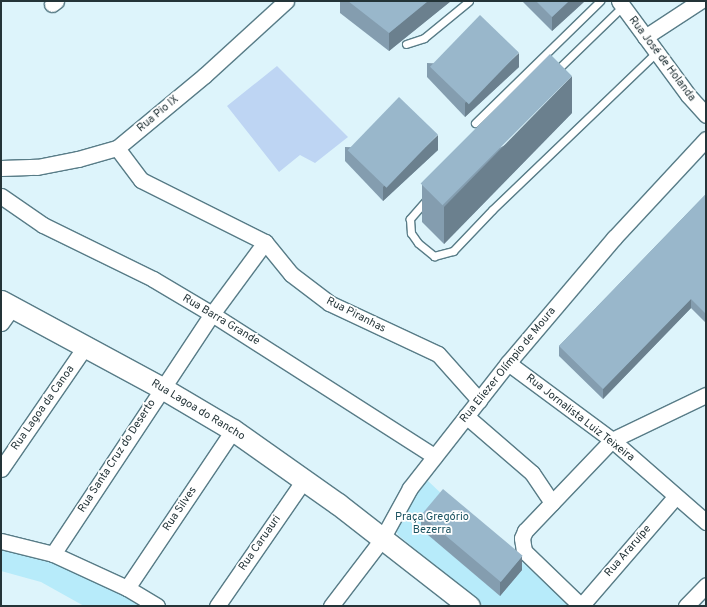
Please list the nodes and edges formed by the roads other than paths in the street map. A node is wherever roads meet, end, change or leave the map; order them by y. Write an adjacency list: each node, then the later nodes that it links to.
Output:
1 (286, 1): 13 (street, Rua Pio IX)
2 (470, 1): 7 (lane)
3 (600, 1): 11 (lane)
4 (700, 1): 6 (street)
5 (621, 4): 6 (street, Rua José de Holanda); 9 (lane)
6 (645, 37): 8 (street, Rua José de Holanda)
7 (406, 44)
8 (656, 53): 10 (street, Rua José de Holanda); 15 (lane)
9 (550, 76)
10 (706, 115)
11 (475, 123)
12 (706, 139): 21 (street, Rua Eliezer Olímpio de Moura)
13 (117, 148): 14 (street, Rua Pio IX); 17 (street, Rua Piranhas)
14 (1, 168)
15 (432, 194)
16 (1, 196): 19 (street, Rua Barra Grande)
17 (265, 242): 19 (street, Rua Santa Cruz do Deserto); 24 (street, Rua Piranhas)
18 (5, 311): 20 (street, Rua Lagoa do Rancho)
19 (212, 314): 22 (street, Rua Santa Cruz do Deserto); 28 (street, Rua Barra Grande)
20 (85, 347): 22 (street, Rua Lagoa do Rancho); 29 (street, Rua Lagoa da Canoa)
21 (508, 363): 24 (street, Rua Eliezer Olímpio de Moura); 27 (street, Rua Jornalista Luiz Teixeira)
22 (162, 388): 26 (street, Rua Lagoa do Rancho); 36 (street, Rua Santa Cruz do Deserto)
23 (706, 395): 27 (street)
24 (479, 400): 25 (street, Rua Eliezer Olímpio de Moura)
25 (466, 416): 28 (street, Rua Eliezer Olímpio de Moura); 32 (street)
26 (233, 430): 30 (street, Rua Lagoa do Rancho); 38 (street, Rua Silves)
27 (612, 440): 31 (street, Rua Jornalista Luiz Teixeira); 32 (street)
28 (434, 456): 34 (street, Rua Eliezer Olímpio de Moura)
29 (1, 469)
30 (304, 480): 34 (street, Rua Lagoa do Rancho); 40 (street, Rua Caruauri)
31 (675, 497): 33 (street, Rua Jornalista Luiz Teixeira); 43 (street, Rua Araruípe)
32 (552, 503): 43 (street)
33 (706, 522)
34 (382, 539): 41 (street, Rua Eliezer Olímpio de Moura); 42 (street, Rua Lagoa do Rancho)
35 (1, 541): 36 (street)
36 (53, 554): 38 (street)
37 (706, 586): 44 (street)
38 (127, 588): 39 (street)
39 (157, 606)
40 (217, 606)
41 (331, 606)
42 (468, 606)
43 (581, 606)
44 (686, 606)

